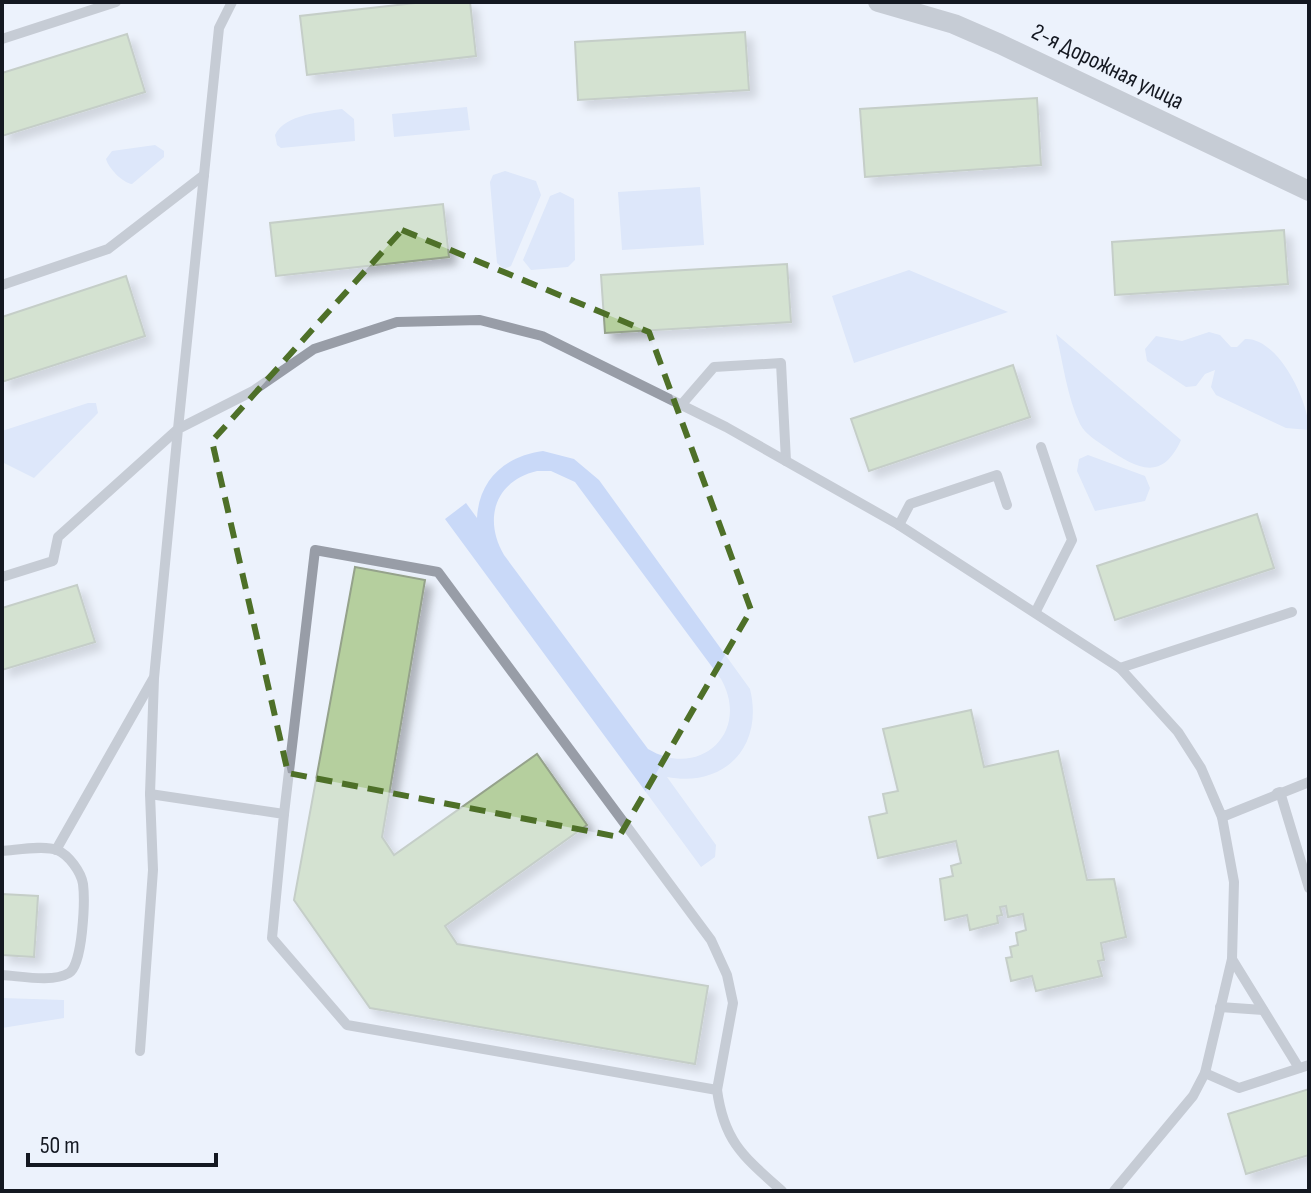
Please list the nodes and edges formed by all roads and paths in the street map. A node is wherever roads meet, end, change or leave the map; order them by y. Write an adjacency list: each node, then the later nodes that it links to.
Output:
1 (116, 2): 4 (lane)
2 (232, 2): 5 (lane)
3 (878, 2): 6 (street, 2-я Дорожная улица)
4 (2, 39)
5 (204, 175): 7 (lane); 9 (lane)
6 (1309, 191)
7 (2, 285)
8 (682, 404): 9 (lane); 11 (lane); 11 (lane)
9 (178, 429): 14 (lane); 18 (lane)
10 (1041, 447): 15 (lane)
11 (786, 461): 13 (lane)
12 (1007, 505): 13 (lane)
13 (899, 525): 15 (lane)
14 (2, 577)
15 (1036, 611): 17 (lane)
16 (1292, 612): 17 (lane)
17 (1120, 668): 23 (lane)
18 (154, 678): 21 (lane); 24 (lane)
19 (1309, 782): 20 (lane)
20 (1280, 792): 23 (lane); 26 (lane)
21 (150, 794): 22 (lane); 31 (lane)
22 (284, 814): 34 (lane); 34 (lane)
23 (1222, 817): 27 (lane)
24 (56, 850): 25 (lane); 28 (lane)
25 (2, 851)
26 (1309, 888)
27 (1232, 959): 29 (lane); 30 (lane)
28 (2, 975)
29 (1220, 1007): 30 (lane); 33 (lane)
30 (1263, 1010): 32 (lane)
31 (140, 1051)
32 (1304, 1067): 33 (lane)
33 (1205, 1073): 36 (lane)
34 (717, 1090): 35 (lane)
35 (782, 1191)
36 (1114, 1191)

